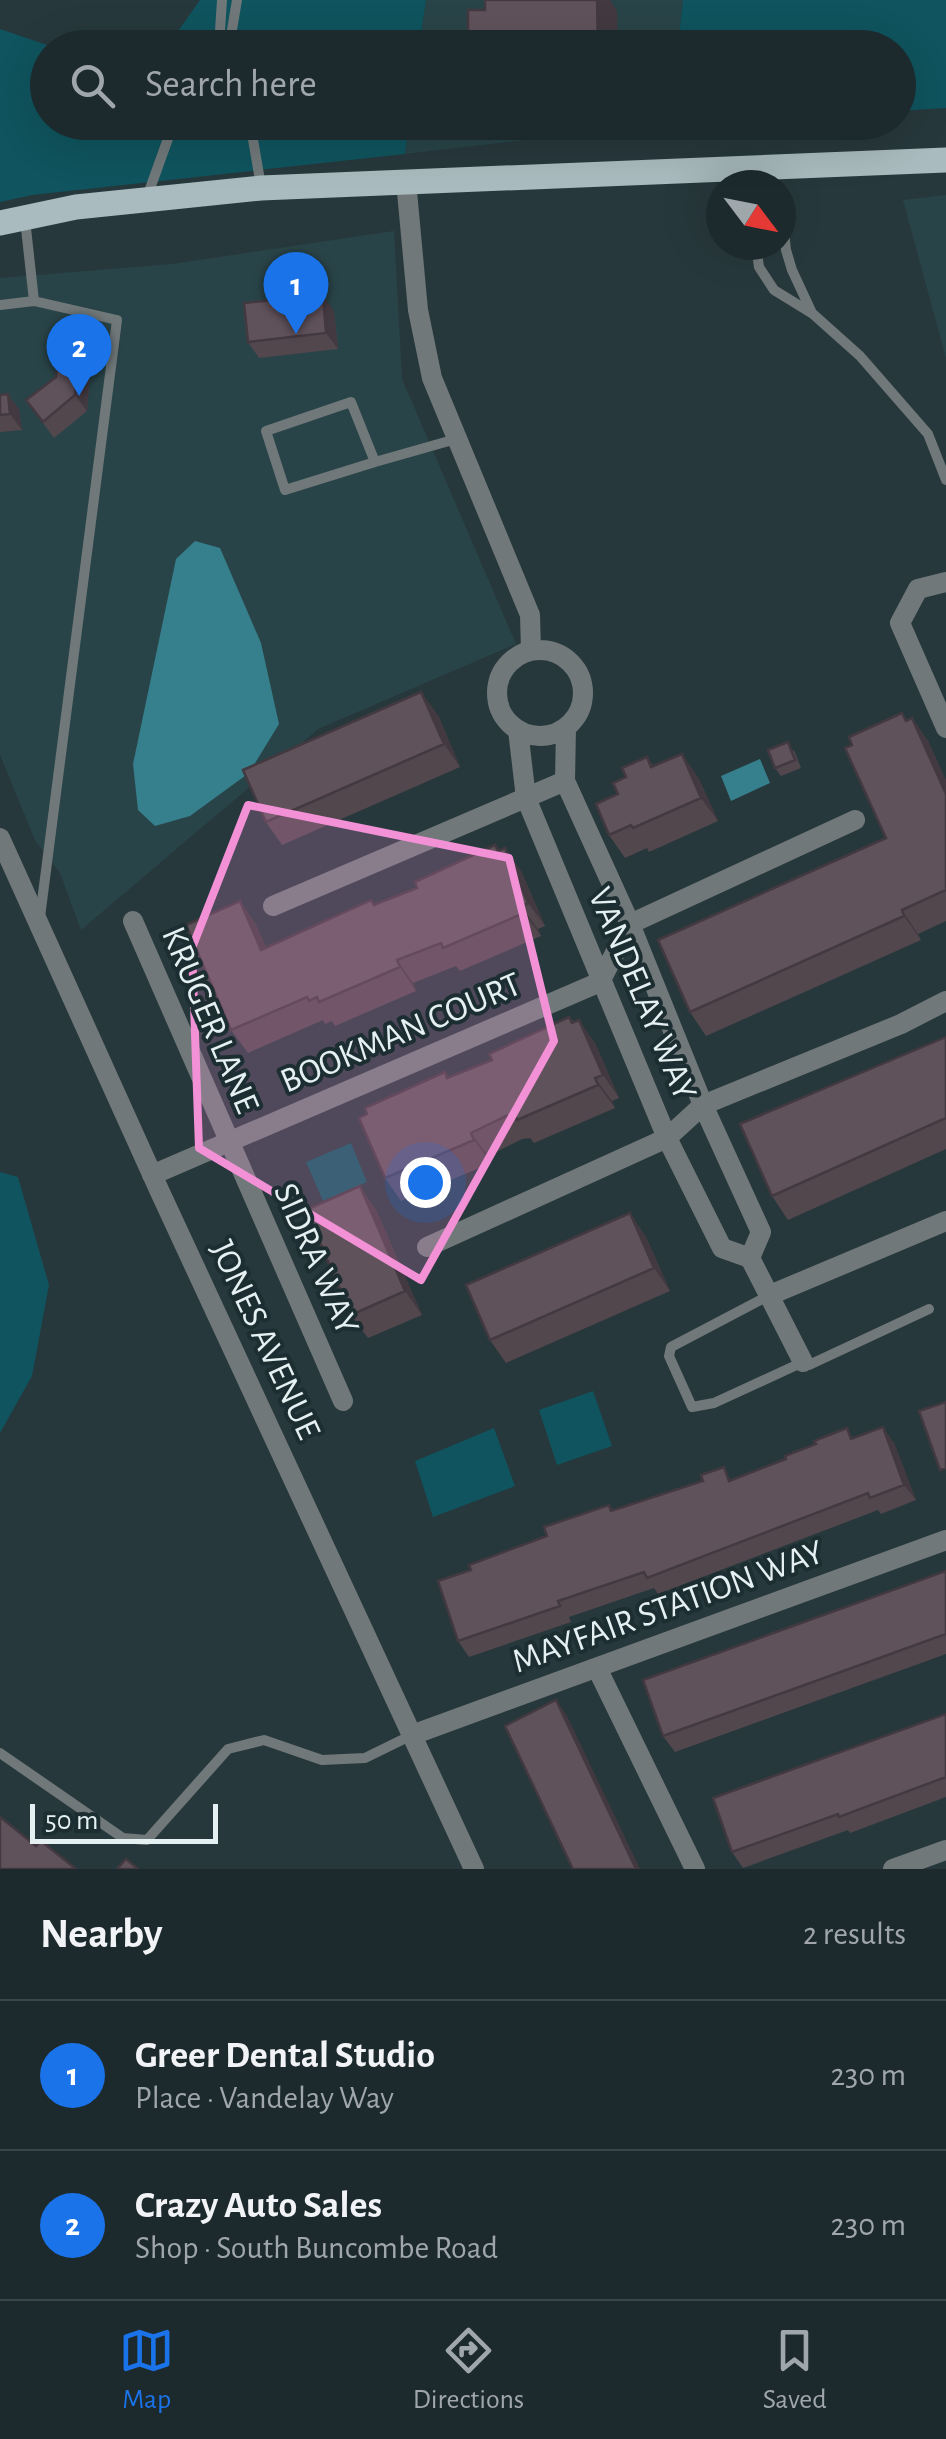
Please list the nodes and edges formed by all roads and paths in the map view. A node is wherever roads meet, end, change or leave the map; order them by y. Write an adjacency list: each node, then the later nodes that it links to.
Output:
1 (222, 0): 3 (lane)
2 (238, 0): 4 (lane)
3 (225, 30)
4 (226, 30)
5 (167, 140): 12 (lane)
6 (253, 140): 11 (lane)
7 (946, 160): 8 (main road)
8 (796, 176)
9 (706, 179): 10 (main road)
10 (406, 181): 11 (main road); 19 (street)
11 (261, 188): 12 (main road)
12 (146, 198): 13 (main road)
13 (13, 220): 16 (lane)
14 (758, 260): 18 (lane)
15 (789, 260): 18 (lane)
16 (34, 301): 17 (lane); 33 (lane)
17 (0, 305)
18 (813, 314): 21 (lane)
19 (457, 439): 20 (lane); 23 (street)
20 (374, 462): 20 (lane)
21 (946, 480)
22 (946, 582): 25 (street)
23 (530, 651): 24 (street); 26 (street)
24 (566, 728): 26 (street); 27 (street, VANDELAY WAY)
25 (946, 728)
26 (518, 730): 28 (street, VANDELAY WAY)
27 (565, 781): 28 (street); 34 (street, VANDELAY WAY)
28 (526, 798): 31 (street); 35 (street, VANDELAY WAY)
29 (855, 820): 34 (street)
30 (0, 838): 33 (street, JONES AVENUE)
31 (273, 906)
32 (133, 921): 39 (street, KRUGER LANE)
33 (39, 923): 40 (street, JONES AVENUE)
34 (630, 924): 35 (street); 37 (street, VANDELAY WAY)
35 (600, 982): 38 (street, VANDELAY WAY); 39 (street, BOOKMAN COURT)
36 (946, 1002): 37 (street)
37 (703, 1105): 38 (street); 43 (street, VANDELAY WAY)
38 (667, 1138): 42 (street); 43 (street, VANDELAY WAY)
39 (228, 1144): 40 (street, BOOKMAN COURT); 47 (street, SIDRA WAY)
40 (152, 1175): 50 (street, JONES AVENUE)
41 (946, 1221): 44 (street)
42 (427, 1247)
43 (750, 1258): 44 (street, VANDELAY WAY)
44 (770, 1295): 46 (street, VANDELAY WAY); 46 (lane)
45 (928, 1309): 46 (lane)
46 (803, 1362)
47 (343, 1401)
48 (946, 1540): 49 (street, MAYFAIR STATION WAY)
49 (597, 1668): 50 (street, MAYFAIR STATION WAY); 54 (street)
50 (412, 1734): 51 (lane); 53 (street, JONES AVENUE)
51 (0, 1753)
52 (946, 1850): 55 (street)
53 (474, 1869)
54 (696, 1869)
55 (893, 1869)

